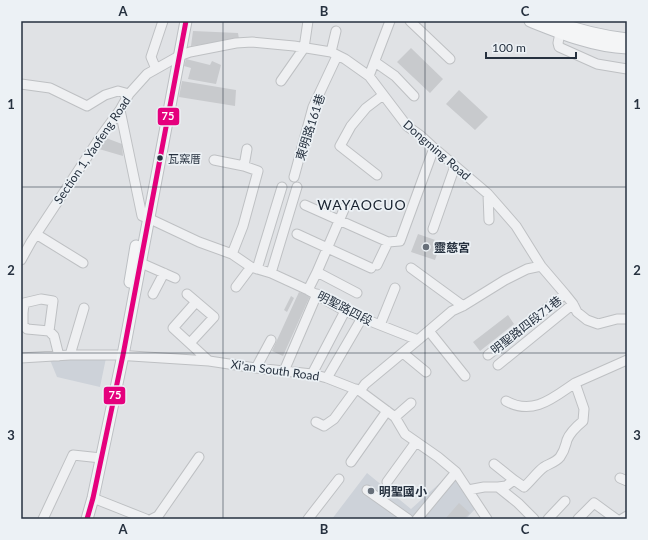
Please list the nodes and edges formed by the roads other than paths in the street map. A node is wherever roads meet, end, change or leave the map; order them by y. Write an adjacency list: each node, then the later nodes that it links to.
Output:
1 (163, 21): 18 (street)
2 (179, 21): 15 (main road)
3 (186, 21): 15 (main road)
4 (308, 21): 12 (street)
5 (410, 21): 16 (street)
6 (530, 21): 10 (main road)
7 (553, 21): 11 (main road)
8 (388, 22): 17 (street)
9 (336, 31): 14 (street, 東明路161巷)
10 (560, 33): 13 (main road); 19 (street)
11 (627, 39)
12 (304, 48): 14 (street, Dongming Road); 15 (street, Dongming Road); 21 (street)
13 (627, 48)
14 (334, 54): 20 (street, Dongming Road); 33 (street, 東明路161巷)
15 (175, 58): 18 (street, Section 1, Yaofeng Road); 39 (main road)
16 (450, 59)
17 (375, 62): 20 (street); 25 (street)
18 (156, 69): 23 (street, Section 1, Yaofeng Road)
19 (627, 69)
20 (369, 76): 24 (street, Dongming Road)
21 (281, 81)
22 (21, 84): 23 (street)
23 (129, 94): 26 (street, Section 1, Yaofeng Road)
24 (383, 95): 27 (street, Dongming Road); 32 (street)
25 (414, 96)
26 (120, 110): 39 (street); 43 (street, Section 1, Yaofeng Road)
27 (434, 148): 31 (street, Dongming Road); 45 (street)
28 (247, 149): 30 (street)
29 (214, 160): 30 (street)
30 (244, 166): 47 (street)
31 (455, 166): 36 (street, Dongming Road); 42 (street)
32 (377, 175)
33 (294, 177)
34 (282, 187): 52 (street)
35 (297, 187): 56 (street)
36 (488, 194): 41 (street); 51 (street, Dongming Road)
37 (305, 205): 40 (street)
38 (345, 207): 40 (street)
39 (145, 217): 47 (street, 明聖路四段); 50 (main road); 82 (main road)
40 (339, 220): 45 (street); 46 (street)
41 (489, 220)
42 (433, 229)
43 (36, 234): 48 (street, Section 1, Yaofeng Road); 49 (street)
44 (297, 234): 46 (street)
45 (388, 242): 46 (street)
46 (327, 248): 54 (street)
47 (232, 254): 52 (street, 明聖路四段)
48 (21, 260)
49 (83, 263)
50 (141, 263): 55 (street); 82 (main road)
51 (541, 266): 65 (street, Dongming Road); 68 (street)
52 (254, 268): 56 (street, 明聖路四段); 58 (street)
53 (411, 268): 68 (street)
54 (317, 272): 60 (street); 64 (street)
55 (164, 273): 57 (street); 61 (street)
56 (271, 273): 60 (street, 明聖路四段)
57 (175, 278)
58 (236, 287)
59 (395, 288): 73 (street)
60 (308, 290): 63 (street, 明聖路四段)
61 (153, 294)
62 (187, 294): 66 (street)
63 (317, 294): 70 (street, 明聖路四段); 90 (street)
64 (357, 294)
65 (565, 294): 67 (street, Dongming Road); 83 (street, 明聖路四段71巷)
66 (196, 302): 79 (street); 79 (street)
67 (573, 304): 72 (street, Dongming Road); 88 (street)
68 (463, 306): 75 (street)
69 (84, 308): 81 (street)
70 (345, 311): 71 (street, 明聖路四段); 92 (street)
71 (362, 318): 73 (street, 明聖路四段); 94 (street)
72 (627, 318)
73 (380, 325): 76 (street, 明聖路四段)
74 (49, 331): 84 (street)
75 (429, 331): 78 (street); 93 (street)
76 (396, 332): 78 (street, 明聖路四段); 80 (street)
77 (271, 340): 89 (street)
78 (418, 340): 80 (street)
79 (190, 343): 87 (street)
80 (405, 351): 91 (street); 96 (street)
81 (70, 355): 82 (street, Xi'an South Road); 84 (street, Xi'an South Road)
82 (120, 355): 87 (street, Xi'an South Road); 103 (main road)
83 (488, 355)
84 (59, 356): 85 (street, Xi'an South Road)
85 (21, 358)
86 (627, 360): 95 (street)
87 (209, 361): 89 (street, Xi'an South Road)
88 (498, 365)
89 (256, 368): 90 (street, Xi'an South Road)
90 (284, 371): 92 (street, Xi'an South Road)
91 (426, 372)
92 (312, 374): 94 (street, Xi'an South Road)
93 (465, 376)
94 (327, 378): 96 (street, Xi'an South Road)
95 (574, 383): 97 (street); 108 (street)
96 (358, 390): 99 (street, Xi'an South Road); 100 (street)
97 (506, 401)
98 (411, 403): 99 (street)
99 (391, 414): 101 (street, Xi'an South Road); 104 (street)
100 (316, 422)
101 (416, 442): 106 (street, Xi'an South Road); 109 (street)
102 (199, 457): 120 (street)
103 (98, 458): 113 (main road); 117 (street); 118 (main road)
104 (351, 462)
105 (494, 464): 108 (street)
106 (456, 472): 112 (street, Xi'an South Road); 123 (street)
107 (339, 479): 121 (street)
108 (514, 480): 110 (street)
109 (387, 482)
110 (498, 487): 112 (street); 125 (street)
111 (367, 490): 122 (street)
112 (468, 490): 124 (street, Xi'an South Road)
113 (93, 498): 118 (main road); 119 (street)
114 (565, 501): 126 (street)
115 (627, 516): 128 (street)
116 (581, 518): 127 (street)
117 (44, 519)
118 (87, 519)
119 (146, 519)
120 (152, 519)
121 (308, 519)
122 (408, 519)
123 (416, 519)
124 (487, 519)
125 (534, 519)
126 (548, 519)
127 (616, 519)
128 (622, 519)

